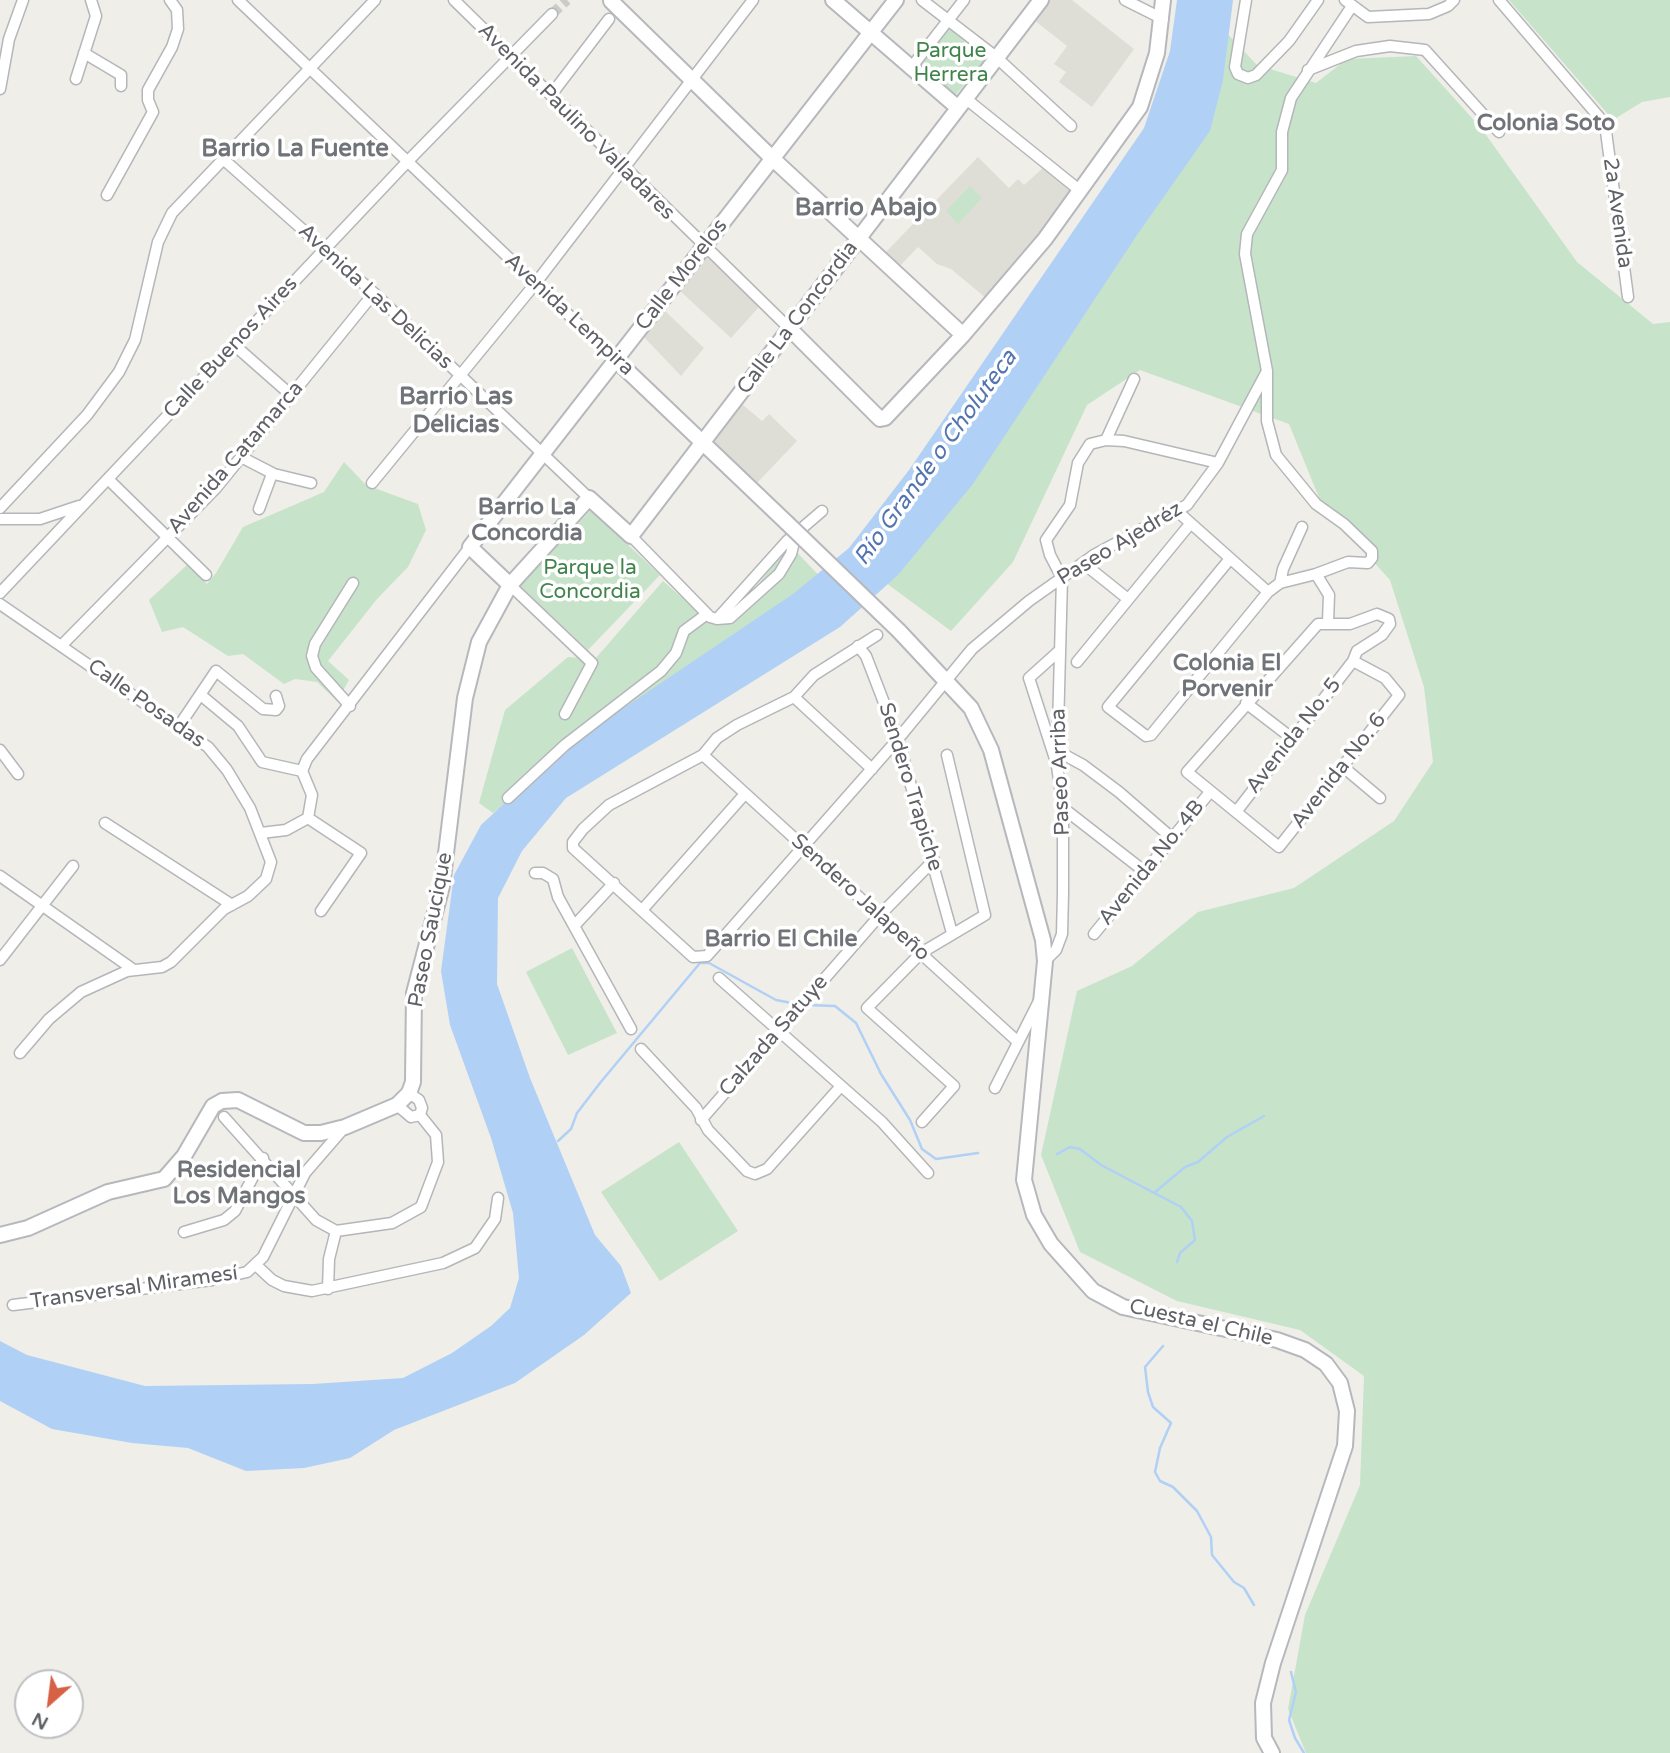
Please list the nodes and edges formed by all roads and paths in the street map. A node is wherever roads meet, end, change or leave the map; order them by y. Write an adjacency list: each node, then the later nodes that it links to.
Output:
1 (23, 0): 35 (street)
2 (91, 0): 26 (street)
3 (170, 0): 45 (street)
4 (238, 0): 29 (street, Avenida Lempira)
5 (375, 0): 29 (street)
6 (454, 0): 27 (street, Avenida Paulino Valladares)
7 (754, 0): 33 (street)
8 (833, 0): 25 (main road)
9 (896, 0): 25 (main road, Calle Morelos)
10 (922, 0): 24 (street)
11 (964, 0): 24 (street)
12 (1041, 0): 28 (main road, Calle La Concordia)
13 (1125, 0): 23 (street)
14 (1163, 0): 23 (main road)
15 (1247, 0): 16 (street)
16 (1318, 0)
17 (1454, 0): 20 (street)
18 (1499, 0): 51 (street, 2a Avenida)
19 (611, 1): 33 (main road)
20 (1348, 3): 31 (street)
21 (552, 14): 27 (street, Calle Buenos Aires)
22 (609, 19): 36 (street)
23 (1163, 19): 44 (main road)
24 (948, 21): 28 (street); 30 (street)
25 (869, 33): 30 (main road); 41 (main road, Calle Morelos)
26 (84, 53): 32 (street); 34 (street)
27 (509, 56): 36 (street, Avenida Paulino Valladares); 42 (street, Calle Buenos Aires)
28 (996, 57): 37 (main road, Calle La Concordia); 38 (street)
29 (309, 68): 40 (street); 42 (street, Avenida Lempira)
30 (910, 69): 37 (main road)
31 (1308, 70): 39 (street); 56 (street)
32 (76, 79)
33 (690, 80): 41 (main road); 43 (street)
34 (121, 86)
35 (0, 89)
36 (551, 96): 43 (street, Avenida Paulino Valladares)
37 (961, 103): 44 (street); 46 (main road, Calle La Concordia)
38 (1071, 126)
39 (1499, 132)
40 (222, 158): 48 (street, Avenida Las Delicias); 71 (street)
41 (773, 159): 46 (main road); 47 (main road, Calle Morelos)
42 (408, 161): 48 (street, Calle Buenos Aires); 49 (street, Avenida Lempira)
43 (622, 168): 47 (street, Avenida Paulino Valladares); 49 (street)
44 (1078, 189): 53 (main road)
45 (107, 195)
46 (858, 238): 52 (main road, Calle La Concordia); 53 (main road)
47 (704, 247): 52 (street, Avenida Paulino Valladares); 55 (main road, Calle Morelos)
48 (325, 248): 50 (street, Avenida Las Delicias); 54 (street, Calle Buenos Aires)
49 (535, 284): 55 (street, Avenida Lempira); 57 (street)
50 (374, 293): 57 (street, Avenida Las Delicias); 59 (street, Avenida Catamarca)
51 (1628, 297)
52 (791, 330): 53 (main road, Avenida Paulino Valladares); 61 (main road, Calle La Concordia)
53 (963, 335)
54 (233, 344): 59 (street); 66 (street, Calle Buenos Aires)
55 (616, 360): 61 (main road, Avenida Lempira); 62 (main road, Calle Morelos)
56 (1267, 371): 64 (street, Paseo Ajedréz); 84 (street)
57 (460, 376): 62 (street, Avenida Las Delicias); 68 (street)
58 (1134, 379): 60 (street)
59 (291, 395): 63 (street, Avenida Catamarca)
60 (1105, 440): 64 (street); 86 (street)
61 (704, 443): 78 (main road, Avenida Lempira); 79 (main road, Calle La Concordia)
62 (543, 455): 69 (street, Avenida Las Delicias); 81 (main road, Calle Morelos)
63 (242, 457): 65 (street); 80 (street, Avenida Catamarca)
64 (1218, 463): 74 (street, Paseo Ajedréz)
65 (272, 474): 67 (street); 72 (street)
66 (109, 480): 70 (street, Calle Buenos Aires); 80 (street)
67 (311, 483)
68 (372, 483)
69 (589, 498): 79 (main road, Avenida Las Delicias); 89 (main road, Paseo Saucique)
70 (83, 505): 75 (street); 91 (street, Calle Buenos Aires)
71 (0, 508)
72 (259, 509)
73 (822, 511): 78 (street)
74 (1177, 511): 76 (street); 83 (street, Paseo Ajedréz)
75 (0, 519)
76 (1190, 524): 82 (street); 92 (street)
77 (1302, 527): 88 (street)
78 (792, 528): 95 (street); 95 (street); 97 (main road, Avenida Lempira, bridge)
79 (631, 536): 94 (street, Avenida Las Delicias)
80 (167, 538): 85 (street); 99 (street, Avenida Catamarca)
81 (470, 547): 89 (main road); 109 (street, Calle Morelos)
82 (1229, 560): 90 (street); 90 (street)
83 (1083, 563): 86 (street, Paseo Ajedréz); 92 (street)
84 (1316, 574): 88 (street); 96 (street)
85 (206, 575)
86 (1062, 578): 101 (street, Paseo Arriba); 104 (street, Paseo Ajedréz)
87 (353, 583): 109 (street)
88 (1280, 583): 90 (street)
89 (510, 585): 110 (street); 161 (main road, Paseo Saucique)
90 (1268, 592)
91 (0, 593)
92 (1128, 599): 103 (street)
93 (0, 604): 99 (street, Calle Posadas)
94 (707, 614): 95 (street, Avenida Las Delicias); 125 (street)
95 (717, 619)
96 (1323, 623): 102 (street, Avenida No. 5); 108 (street)
97 (899, 631): 104 (main road, Cuesta el Chile)
98 (877, 635): 100 (street)
99 (62, 645): 111 (street, Calle Posadas)
100 (858, 646): 107 (street); 113 (street, Sendero Trapiche)
101 (1059, 651): 115 (street, Paseo Arriba); 118 (street)
102 (1353, 661): 112 (street, Avenida No. 5); 119 (street, Avenida No. 6)
103 (1077, 662)
104 (947, 682): 113 (street, Paseo Ajedréz); 150 (main road, Cuesta el Chile)
105 (202, 696): 106 (street); 111 (street); 121 (street)
106 (276, 696)
107 (794, 697): 116 (street); 120 (street)
108 (1246, 703): 112 (street); 123 (street)
109 (350, 706): 121 (street, Calle Morelos)
110 (565, 714)
111 (179, 726): 131 (street, Calle Posadas)
112 (1293, 739): 128 (street, Avenida No. 5)
113 (898, 740): 120 (street, Paseo Ajedréz); 134 (street, Sendero Trapiche)
114 (0, 750): 122 (street)
115 (1059, 752): 118 (street, Paseo Arriba); 132 (street)
116 (703, 755): 124 (street, Sendero Jalapeño); 139 (street)
117 (947, 755): 146 (street)
118 (1057, 766): 127 (street, Paseo Arriba)
119 (1342, 766): 126 (street); 128 (street, Avenida No. 6)
120 (872, 769): 133 (street, Paseo Ajedréz)
121 (302, 771): 129 (street)
122 (18, 774)
123 (1210, 792): 128 (street); 132 (street, Avenida No. 4B)
124 (744, 795): 133 (street, Sendero Jalapeño); 142 (street)
125 (508, 798)
126 (1380, 798)
127 (1063, 808): 136 (street); 150 (street, Paseo Arriba)
128 (1236, 812)
129 (308, 818): 131 (street); 143 (street)
130 (105, 823): 141 (street)
131 (261, 833): 141 (street, Calle Posadas)
132 (1172, 838): 136 (street, Avenida No. 4B)
133 (804, 845): 142 (street, Paseo Ajedréz); 144 (street, Sendero Jalapeño)
134 (934, 860): 144 (street, Calzada Satuye); 146 (street, Sendero Trapiche)
135 (73, 866): 140 (street)
136 (1144, 871): 147 (street, Avenida No. 4B)
137 (535, 873): 145 (street)
138 (0, 876): 140 (street)
139 (614, 883): 142 (street); 145 (street)
140 (42, 905): 149 (street); 151 (street)
141 (232, 905): 151 (street)
142 (643, 909)
143 (321, 911)
144 (881, 915): 148 (street, Sendero Jalapeño); 155 (street, Calzada Satuye)
145 (573, 926): 154 (street)
146 (952, 933): 148 (street)
147 (1094, 934)
148 (921, 953): 156 (street, Sendero Jalapeño); 166 (street)
149 (0, 960)
150 (1045, 961): 153 (main road, Cuesta el Chile)
151 (134, 971): 158 (street)
152 (719, 978): 155 (street)
153 (1041, 998): 156 (street); 178 (main road, Cuesta el Chile)
154 (631, 1029)
155 (779, 1031): 159 (street); 165 (street, Calzada Satuye)
156 (1017, 1041): 160 (street)
157 (641, 1049): 165 (street)
158 (20, 1053)
159 (841, 1086): 165 (street); 169 (street)
160 (995, 1088)
161 (409, 1093): 162 (main road); 163 (street)
162 (397, 1105): 163 (street); 167 (main road)
163 (420, 1115): 172 (street)
164 (224, 1117): 168 (street)
165 (701, 1119)
166 (922, 1122)
167 (345, 1127): 170 (street); 174 (main road)
168 (263, 1158): 170 (street); 173 (street)
169 (928, 1173)
170 (295, 1193): 172 (street); 175 (street)
171 (498, 1198): 176 (street, Transversal Miramesí)
172 (336, 1231): 176 (street)
173 (184, 1232)
174 (0, 1235)
175 (257, 1266): 176 (street, Transversal Miramesí); 177 (street, Transversal Miramesí)
176 (328, 1289)
177 (13, 1305)
178 (1272, 1753)

